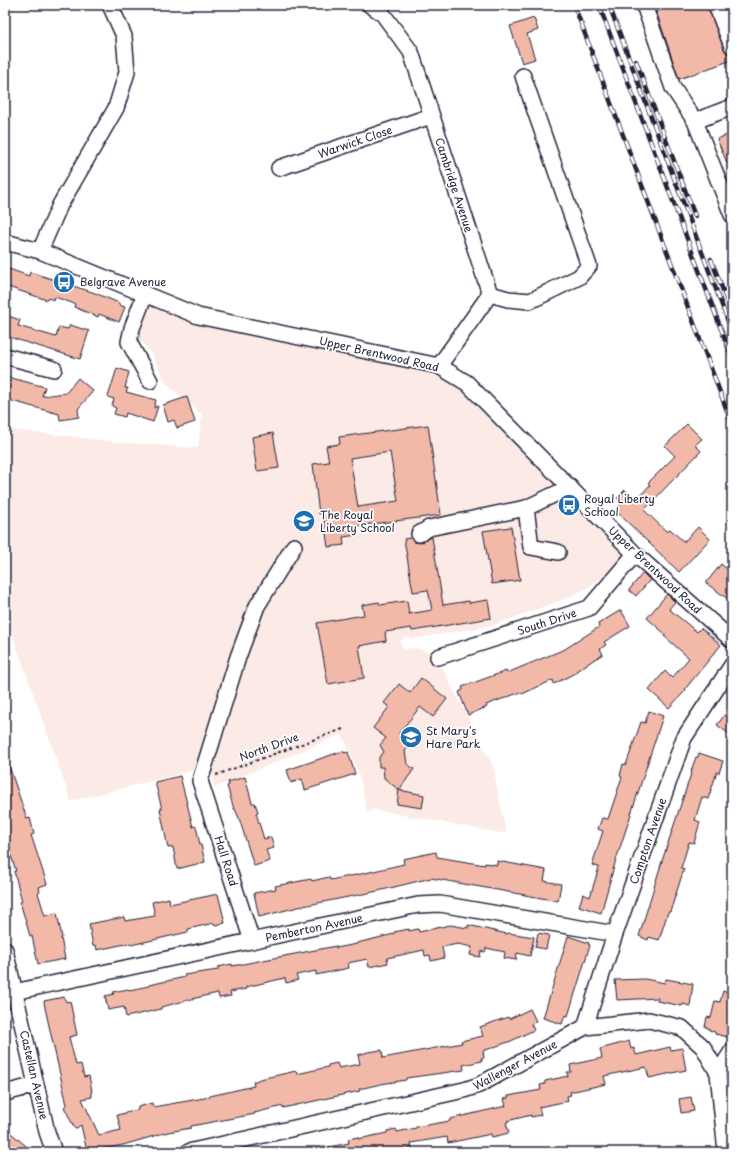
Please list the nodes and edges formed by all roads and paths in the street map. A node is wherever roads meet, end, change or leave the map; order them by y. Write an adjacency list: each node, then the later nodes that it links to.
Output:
1 (110, 5): 13 (street)
2 (370, 5): 8 (street, Cambridge Avenue)
3 (644, 5): 9 (street)
4 (716, 5): 5 (street)
5 (732, 46)
6 (523, 76): 15 (street)
7 (732, 107): 9 (street)
8 (431, 116): 10 (street, Warwick Close); 15 (street, Cambridge Avenue)
9 (695, 121): 11 (street)
10 (280, 168)
11 (732, 215)
12 (5, 242): 13 (street, Upper Brentwood Road)
13 (40, 251): 14 (street, Upper Brentwood Road)
14 (145, 294): 17 (street, Upper Brentwood Road); 19 (street)
15 (490, 294): 17 (street)
16 (5, 356): 18 (street)
17 (439, 366): 20 (street, Upper Brentwood Road)
18 (54, 369)
19 (150, 381)
20 (570, 487): 21 (street); 25 (street, Upper Brentwood Road)
21 (526, 508): 22 (street); 24 (street)
22 (419, 534)
23 (294, 546): 30 (street)
24 (558, 552)
25 (636, 554): 26 (street, Upper Brentwood Road); 27 (street, South Drive)
26 (732, 640)
27 (438, 657)
28 (732, 665): 31 (street, Compton Avenue)
29 (343, 729): 30 (path, North Drive)
30 (200, 781): 32 (street, Hall Road)
31 (615, 934): 32 (street, Pemberton Avenue); 35 (street, Compton Avenue)
32 (252, 941): 34 (street, Pemberton Avenue)
33 (5, 950): 34 (street, Castellan Avenue)
34 (14, 992): 38 (street, Castellan Avenue)
35 (585, 1027): 37 (street, Wallenger Avenue); 41 (street, Wallenger Avenue)
36 (732, 1052): 37 (street)
37 (718, 1073): 42 (street, Wallenger Avenue)
38 (36, 1085): 39 (street); 40 (street, Castellan Avenue)
39 (5, 1093)
40 (54, 1152)
41 (188, 1152)
42 (726, 1152)

